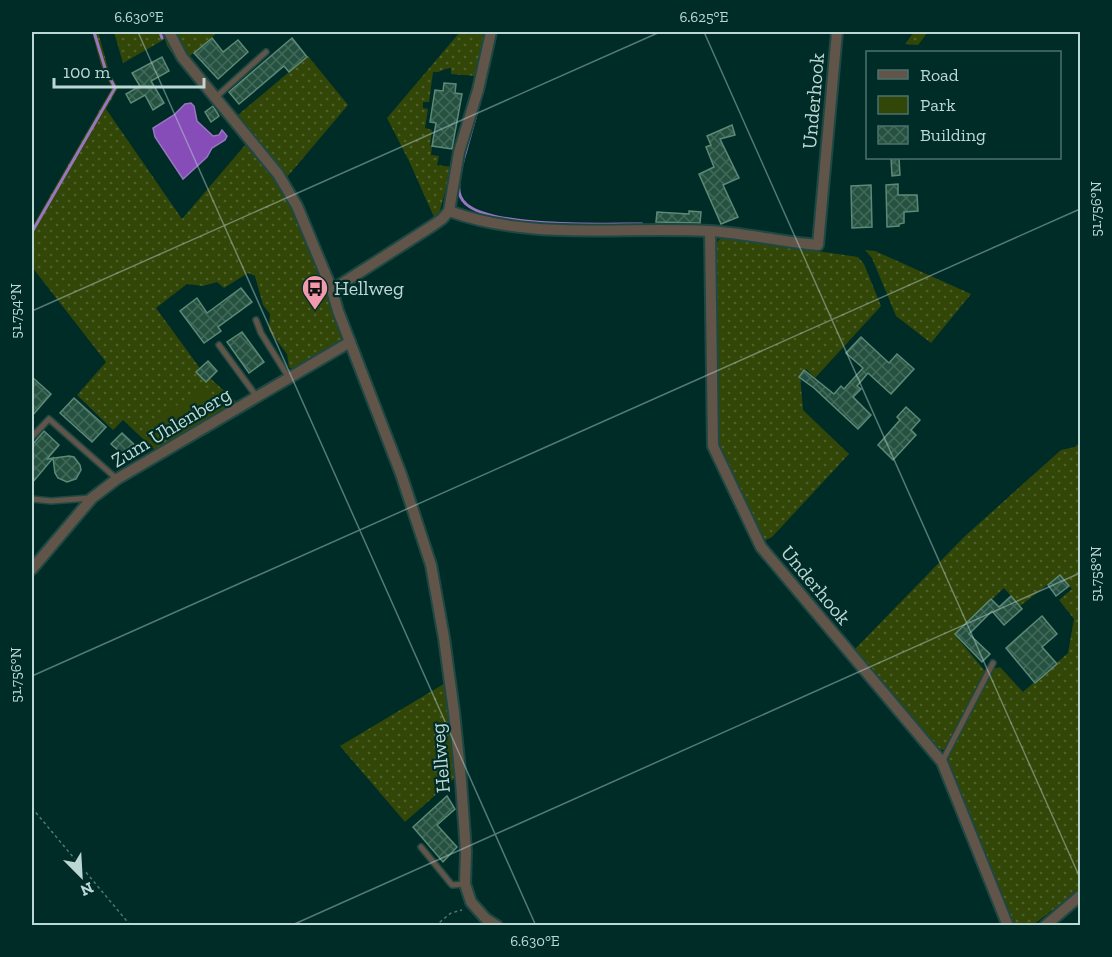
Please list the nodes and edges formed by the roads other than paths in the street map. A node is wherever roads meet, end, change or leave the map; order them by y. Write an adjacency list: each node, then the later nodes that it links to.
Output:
1 (169, 32): 5 (street, Hellweg)
2 (491, 32): 6 (street)
3 (837, 32): 7 (street, Underhook)
4 (266, 52): 5 (lane)
5 (216, 97): 8 (street, Hellweg)
6 (448, 211): 7 (street, Underhook); 8 (street)
7 (710, 231): 20 (street, Underhook)
8 (332, 290): 10 (street, Hellweg)
9 (256, 320): 12 (lane)
10 (350, 342): 12 (street, Zum Uhlenberg); 22 (street, Hellweg)
11 (219, 345): 13 (lane)
12 (289, 378): 13 (street, Zum Uhlenberg)
13 (257, 397): 15 (street, Zum Uhlenberg)
14 (32, 437): 15 (lane)
15 (117, 479): 16 (street, Zum Uhlenberg)
16 (92, 498): 17 (lane); 18 (street, Zum Uhlenberg)
17 (32, 499)
18 (32, 570)
19 (993, 663): 20 (lane)
20 (942, 762): 25 (street, Underhook)
21 (421, 848): 22 (lane)
22 (465, 884): 24 (street, Hellweg)
23 (1080, 896): 26 (street)
24 (497, 926)
25 (1008, 926)
26 (1045, 926)

